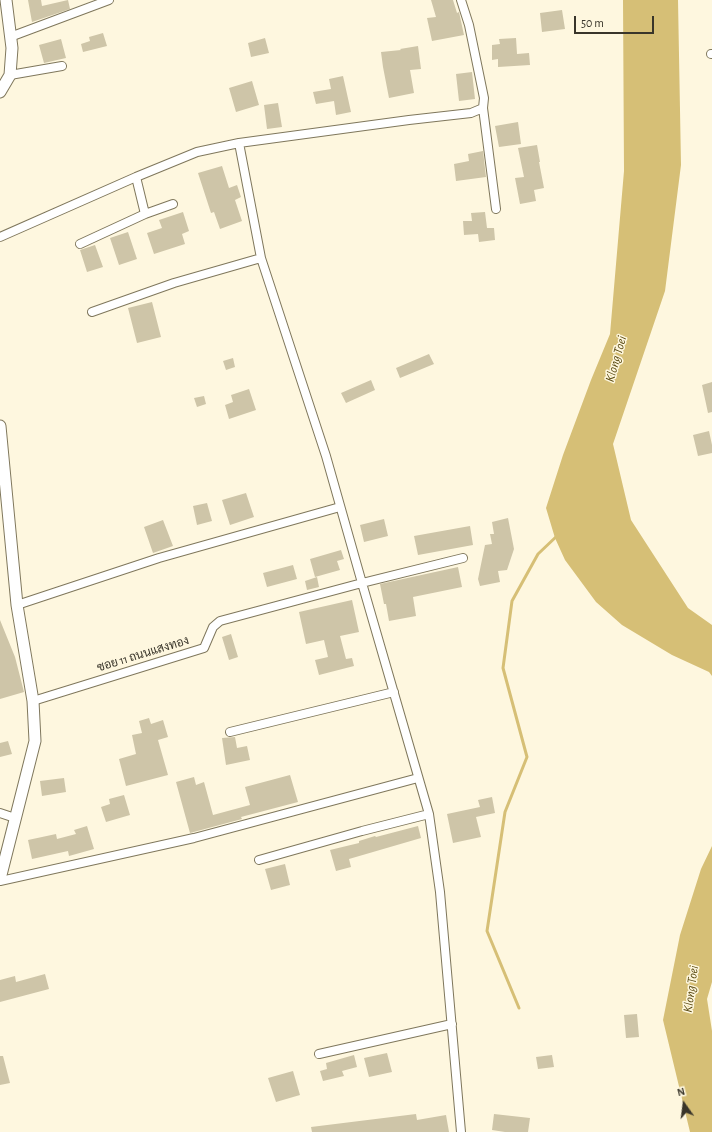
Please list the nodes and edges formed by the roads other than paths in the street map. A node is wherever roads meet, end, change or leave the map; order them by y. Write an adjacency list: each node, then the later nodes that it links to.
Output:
1 (6, 0): 4 (street)
2 (108, 0): 4 (street)
3 (460, 0): 8 (street)
4 (10, 37): 6 (street)
5 (62, 66): 6 (street)
6 (10, 75): 7 (street)
7 (0, 92)
8 (483, 108): 9 (street); 12 (street)
9 (239, 143): 10 (street); 16 (street)
10 (136, 177): 13 (street); 14 (street)
11 (173, 204): 13 (street)
12 (496, 209)
13 (145, 214): 15 (street)
14 (0, 237)
15 (80, 244)
16 (261, 258): 17 (street); 19 (street)
17 (92, 312)
18 (0, 426): 22 (street)
19 (340, 507): 21 (street); 22 (street)
20 (463, 558): 21 (street, ซอย 11 ถนนแสงทอง)
21 (362, 583): 23 (street); 24 (street, ซอย 11 ถนนแสงทอง)
22 (17, 605): 24 (street)
23 (394, 692): 25 (street); 26 (street)
24 (33, 701): 29 (street)
25 (230, 732)
26 (418, 778): 28 (street); 31 (street)
27 (0, 813): 29 (street)
28 (429, 814): 30 (street); 32 (street)
29 (15, 818): 31 (street)
30 (258, 860)
31 (0, 880)
32 (452, 1024): 33 (street); 34 (street)
33 (319, 1054)
34 (461, 1132)

